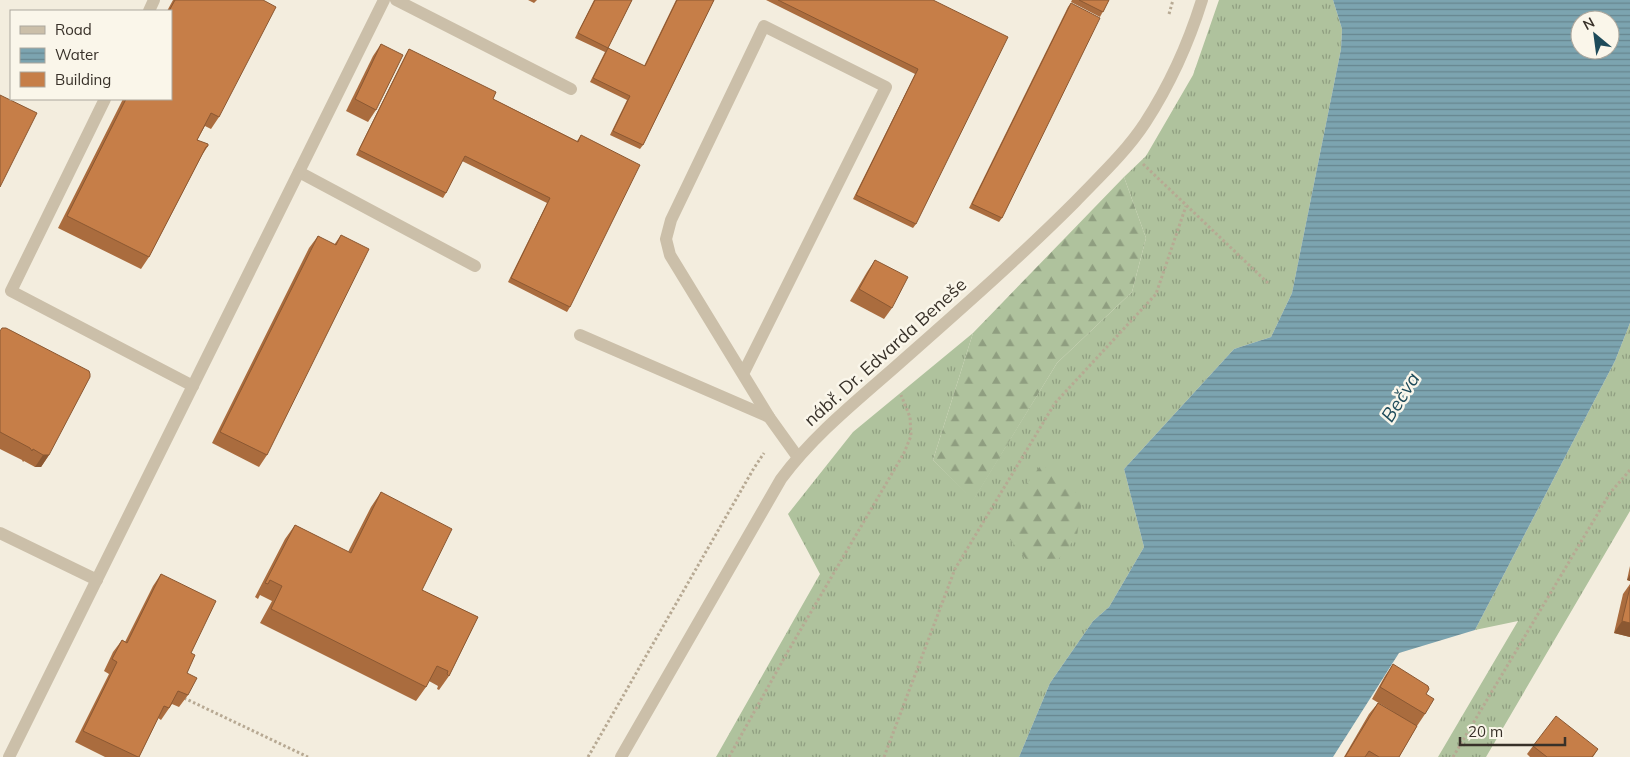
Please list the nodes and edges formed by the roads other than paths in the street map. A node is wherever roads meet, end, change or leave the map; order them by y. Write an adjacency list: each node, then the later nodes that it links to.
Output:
1 (384, 0): 6 (street)
2 (396, 0): 4 (street)
3 (1202, 0): 13 (street, nábř. Dr. Edvarda Beneše)
4 (571, 89)
5 (104, 100): 8 (street)
6 (299, 172): 7 (street); 11 (street)
7 (475, 266)
8 (5, 292): 11 (street)
9 (580, 335): 12 (street)
10 (743, 374): 10 (street); 12 (street)
11 (193, 386): 15 (street)
12 (769, 417): 13 (street)
13 (797, 456): 17 (street, nábř. Dr. Edvarda Beneše)
14 (0, 533): 15 (street)
15 (97, 580): 16 (street)
16 (9, 757)
17 (621, 757)

